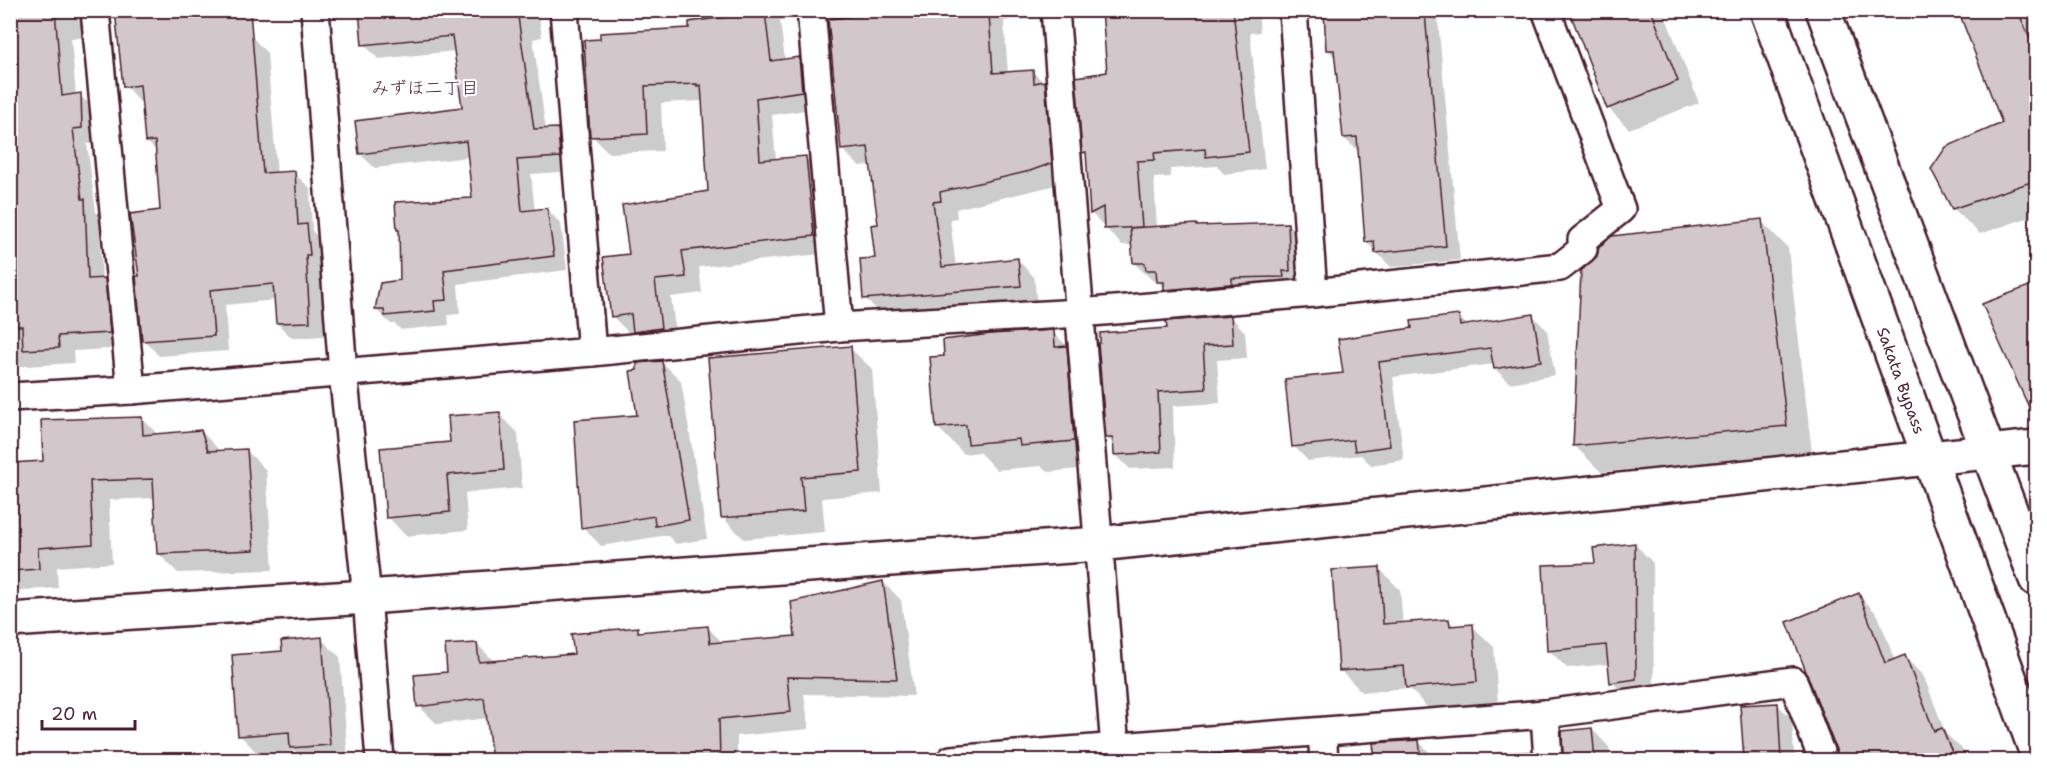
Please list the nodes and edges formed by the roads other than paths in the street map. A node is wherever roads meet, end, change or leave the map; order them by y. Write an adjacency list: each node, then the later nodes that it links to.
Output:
1 (95, 10): 15 (street)
2 (315, 10): 14 (street)
3 (564, 10): 13 (street)
4 (811, 10): 12 (street)
5 (1055, 10): 11 (street)
6 (1293, 10): 10 (street)
7 (1546, 10): 10 (street)
8 (1767, 10): 19 (main road, Sakata Bypass)
9 (1823, 10): 18 (main road)
10 (1313, 293): 11 (street)
11 (1080, 313): 12 (street); 20 (street)
12 (839, 327): 13 (street)
13 (591, 352): 14 (street)
14 (343, 372): 15 (street); 22 (street)
15 (130, 390): 16 (street)
16 (10, 397)
17 (2037, 447): 18 (main road)
18 (1990, 452): 19 (main road); 21 (main road)
19 (1930, 459): 20 (main road); 26 (main road, Sakata Bypass)
20 (1098, 544): 22 (main road); 27 (street)
21 (2037, 579)
22 (367, 597): 23 (main road); 28 (street)
23 (10, 620)
24 (1545, 714): 25 (street); 31 (street); 32 (street)
25 (1322, 732): 27 (street); 30 (street)
26 (2037, 751)
27 (1115, 754): 29 (street)
28 (380, 760)
29 (951, 760)
30 (1324, 760)
31 (1548, 760)
32 (1823, 760)

